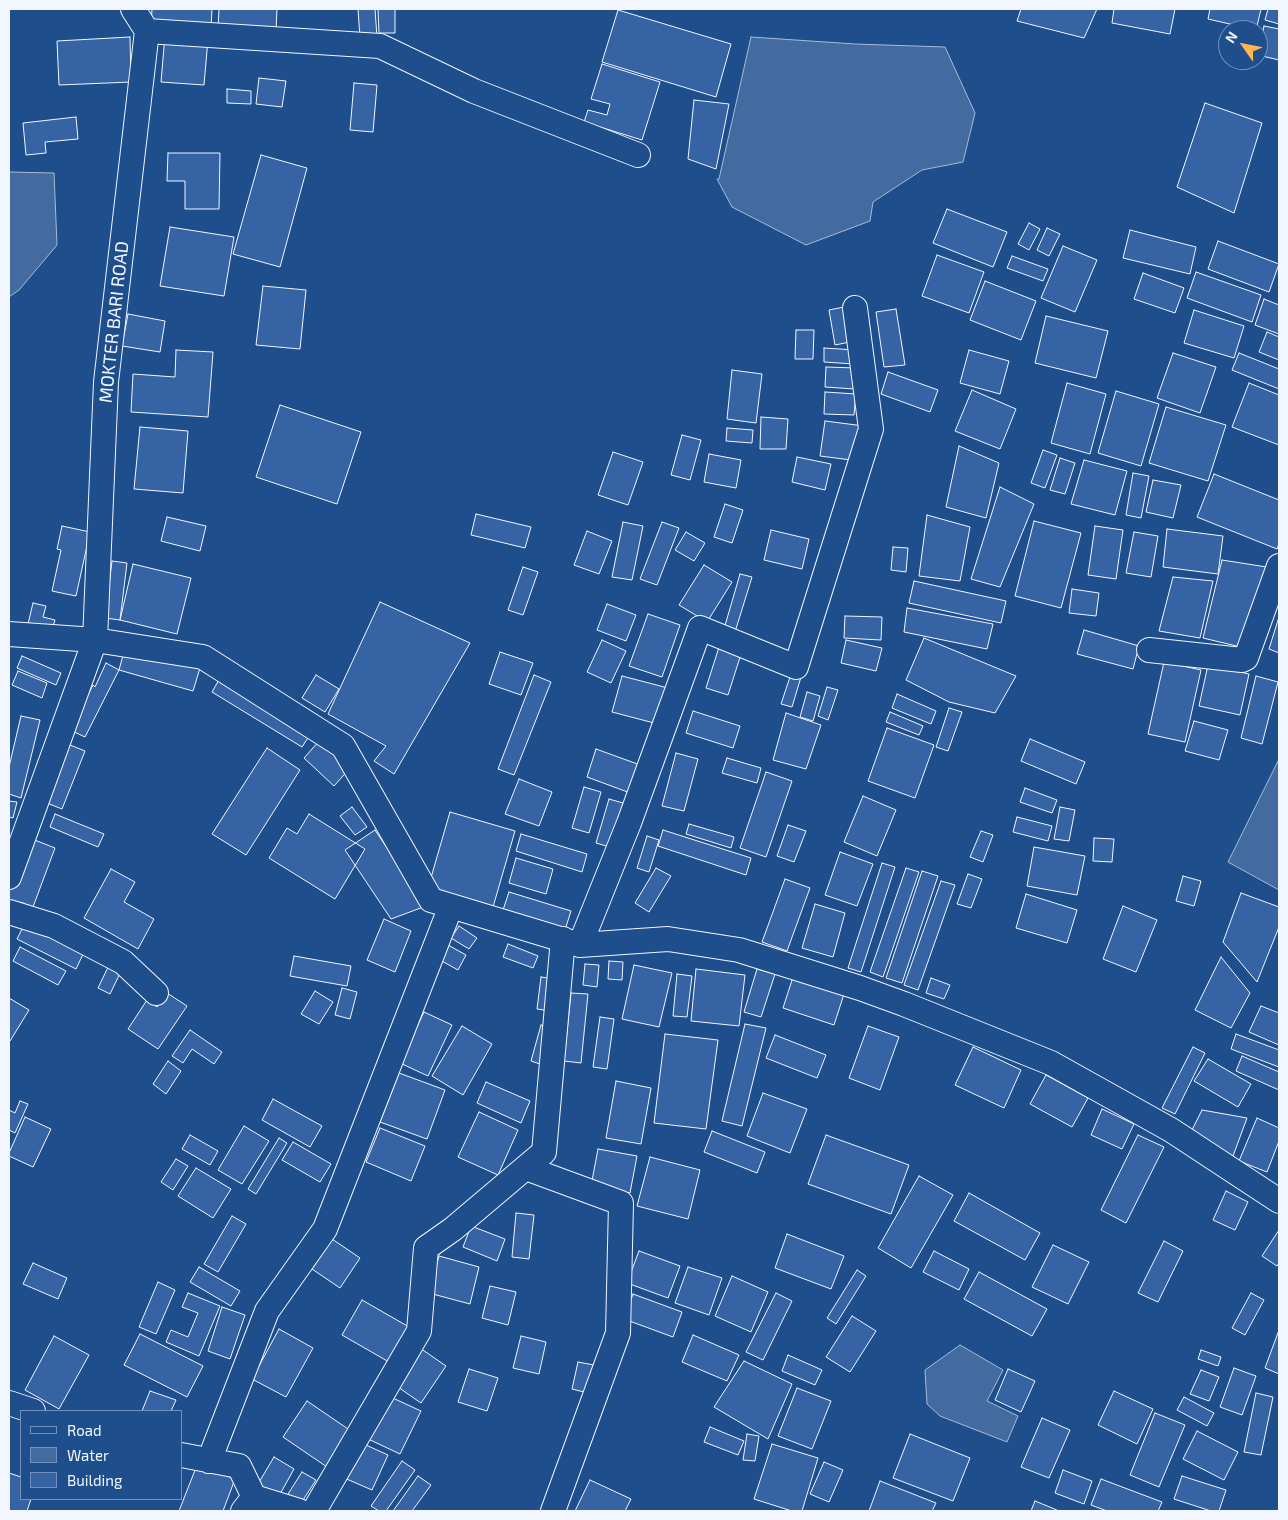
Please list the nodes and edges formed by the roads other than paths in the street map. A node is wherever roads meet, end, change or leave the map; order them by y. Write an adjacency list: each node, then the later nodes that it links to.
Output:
1 (134, 9): 2 (street)
2 (147, 31): 3 (street); 7 (street, MOKTER BARI ROAD)
3 (638, 156)
4 (855, 308): 12 (street)
5 (1279, 566): 8 (street)
6 (9, 634): 7 (street)
7 (95, 640): 9 (street, MOKTER BARI ROAD); 10 (street)
8 (1148, 650)
9 (9, 877)
10 (451, 906): 12 (street); 19 (street)
11 (9, 912): 13 (street)
12 (572, 942): 14 (street); 15 (street)
13 (156, 994)
14 (526, 1168): 22 (street); 23 (street)
15 (1279, 1201)
16 (9, 1402): 17 (street)
17 (30, 1410)
18 (182, 1455): 19 (street)
19 (209, 1461): 20 (street)
20 (249, 1504): 21 (street)
21 (299, 1511)
22 (314, 1511)
23 (553, 1511)

